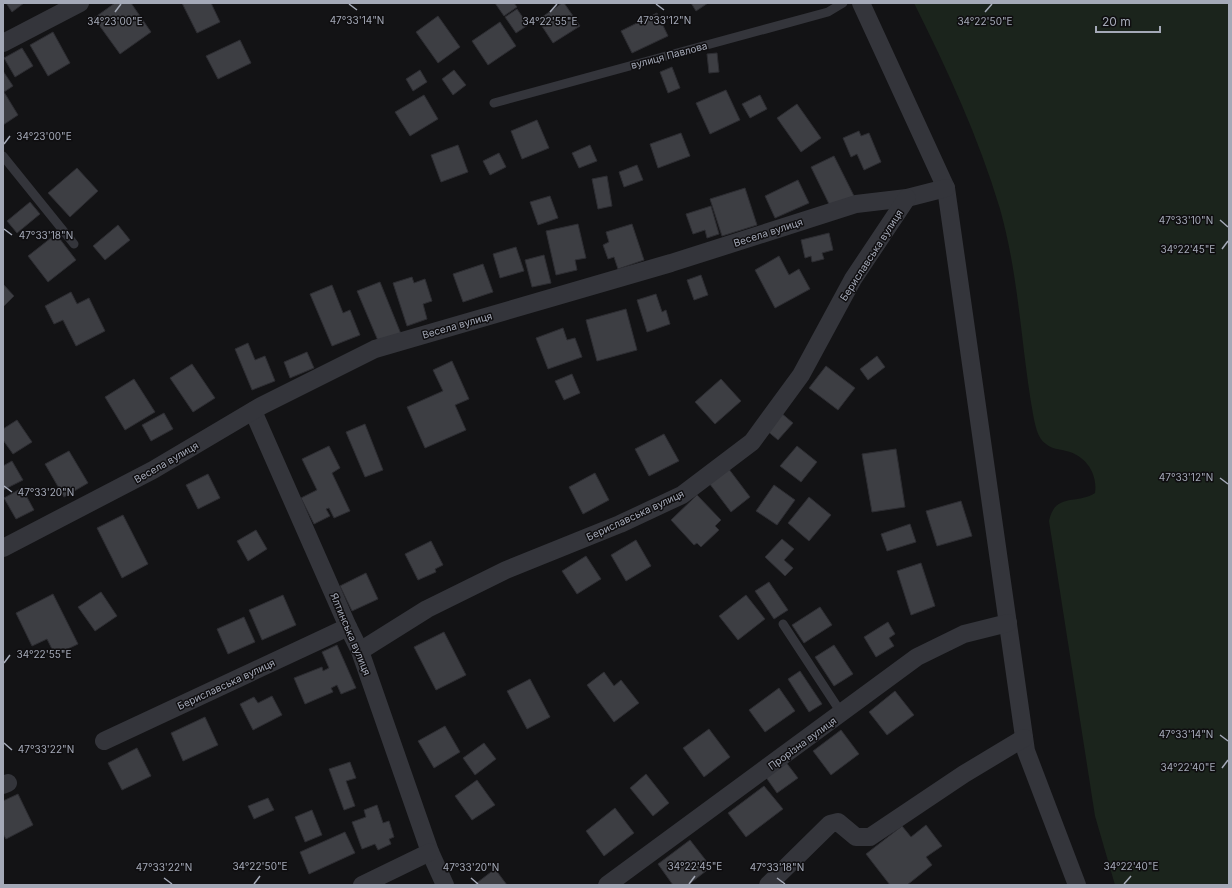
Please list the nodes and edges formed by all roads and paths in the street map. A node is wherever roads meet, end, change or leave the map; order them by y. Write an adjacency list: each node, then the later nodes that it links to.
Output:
1 (80, 3): 4 (street)
2 (843, 3): 5 (lane, вулиця Павлова)
3 (861, 3): 7 (street)
4 (3, 43)
5 (494, 103)
6 (3, 156): 9 (lane)
7 (946, 188): 8 (street, Весела вулиця); 12 (street)
8 (907, 198): 10 (street, Весела вулиця); 15 (street, Бериславська вулиця)
9 (74, 244)
10 (253, 411): 11 (street, Весела вулиця); 14 (street, Ялтинська вулиця)
11 (3, 548)
12 (1008, 623): 16 (street, Прорізна вулиця); 17 (street)
13 (783, 624): 16 (lane)
14 (348, 627): 15 (street, Ялтинська вулиця); 18 (street, Бериславська вулиця)
15 (360, 651): 19 (street, Ялтинська вулиця)
16 (842, 714): 22 (street, Прорізна вулиця)
17 (1024, 738): 23 (street); 24 (street)
18 (104, 741)
19 (430, 852): 20 (street); 21 (street, Ялтинська вулиця)
20 (362, 885)
21 (445, 885)
22 (607, 885)
23 (768, 885)
24 (1077, 885)

